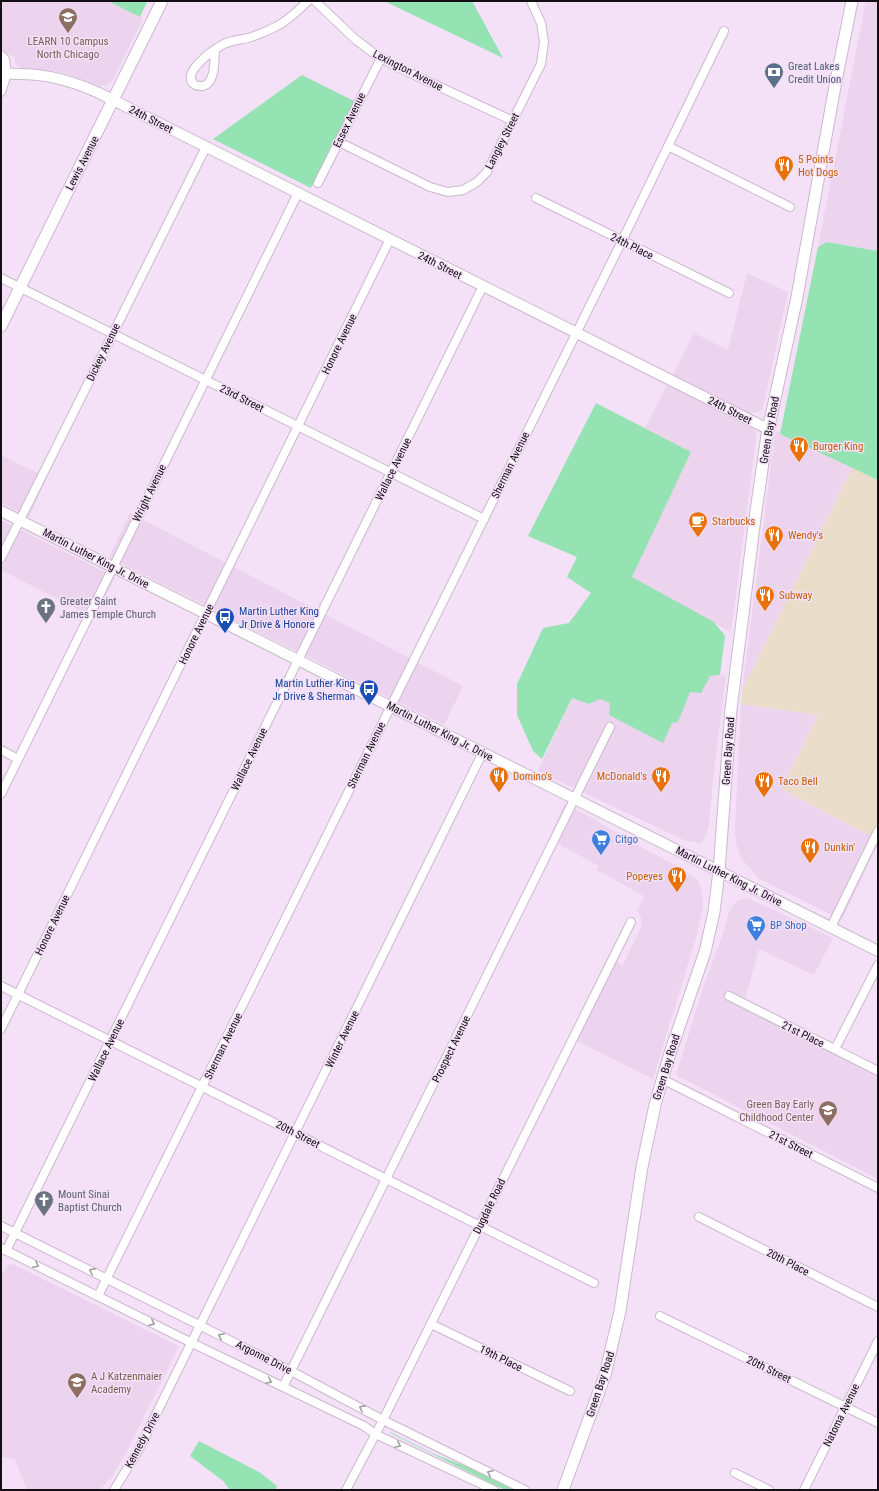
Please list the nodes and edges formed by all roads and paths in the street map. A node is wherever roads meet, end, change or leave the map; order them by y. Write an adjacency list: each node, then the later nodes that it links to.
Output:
1 (162, 1): 12 (main road, Lewis Avenue)
2 (308, 1): 7 (street)
3 (315, 1): 9 (street, Lexington Avenue)
4 (531, 1): 13 (street, Langley Street)
5 (852, 1): 32 (main road, Green Bay Road)
6 (724, 32): 15 (street, Sherman Avenue)
7 (215, 50)
8 (1, 55): 10 (street)
9 (381, 58): 13 (street, Lexington Avenue); 14 (street, Essex Avenue)
10 (4, 74): 11 (street); 12 (street, 24th Street)
11 (1, 92)
12 (113, 100): 16 (street, 24th Street); 25 (main road, Lewis Avenue)
13 (513, 121): 14 (street, Langley Street)
14 (339, 142): 17 (street, Essex Avenue)
15 (668, 146): 20 (street); 22 (street, Sherman Avenue)
16 (206, 147): 18 (street, 24th Street); 29 (street, Dickey Avenue)
17 (318, 183)
18 (298, 193): 21 (street, 24th Street); 30 (street, Wright Avenue)
19 (536, 198): 22 (street, 24th Place)
20 (790, 207)
21 (390, 240): 24 (street, 24th Street); 31 (street, Honore Avenue)
22 (622, 241): 26 (street, 24th Place); 28 (street, Sherman Avenue)
23 (1, 278): 25 (street, 23rd Street)
24 (483, 286): 28 (street, 24th Street); 33 (street, Wallace Avenue)
25 (20, 288): 27 (main road, Lewis Avenue); 29 (street, 23rd Street)
26 (729, 293)
27 (1, 326)
28 (576, 332): 32 (street, 24th Street); 35 (street, Sherman Avenue)
29 (112, 333): 30 (street, 23rd Street); 36 (street, Dickey Avenue)
30 (205, 380): 31 (street, 23rd Street); 38 (street, Wright Avenue)
31 (298, 426): 33 (street, 23rd Street); 39 (street, Honore Avenue)
32 (768, 429): 49 (main road, Green Bay Road)
33 (391, 473): 35 (street, 23rd Street); 40 (street, Wallace Avenue)
34 (1, 511): 36 (street, Martin Luther King Jr. Drive)
35 (484, 519): 41 (street, Sherman Avenue)
36 (20, 520): 37 (street, Dickey Avenue); 38 (street, Martin Luther King Jr. Drive)
37 (1, 558)
38 (113, 567): 39 (street, Martin Luther King Jr. Drive); 45 (street, Wright Avenue)
39 (206, 613): 40 (street, Martin Luther King Jr. Drive); 55 (street, Honore Avenue)
40 (298, 660): 41 (street, Martin Luther King Jr. Drive); 58 (street, Wallace Avenue)
41 (391, 706): 44 (street, Martin Luther King Jr. Drive); 62 (street, Sherman Avenue)
42 (610, 727): 47 (street, Prospect Avenue)
43 (1, 750): 45 (street)
44 (483, 752): 47 (street, Martin Luther King Jr. Drive); 63 (street, Winter Avenue)
45 (18, 759): 46 (street, Wright Avenue)
46 (1, 794)
47 (575, 799): 49 (street, Martin Luther King Jr. Drive); 64 (street, Prospect Avenue)
48 (878, 832): 51 (street)
49 (719, 871): 51 (street, Martin Luther King Jr. Drive); 61 (main road, Green Bay Road)
50 (631, 922): 67 (street, Dugdale Road)
51 (831, 927): 52 (street, Martin Luther King Jr. Drive)
52 (878, 951)
53 (878, 965): 59 (street)
54 (1, 986): 55 (street, 20th Street)
55 (18, 994): 57 (street, Honore Avenue); 58 (street, 20th Street)
56 (729, 996): 59 (street, 21st Place)
57 (1, 1029)
58 (110, 1040): 62 (street, 20th Street); 69 (street, Wallace Avenue)
59 (835, 1049): 60 (street, 21st Place)
60 (878, 1071)
61 (662, 1079): 65 (street, 21st Street); 92 (main road, Green Bay Road)
62 (202, 1087): 63 (street, 20th Street); 71 (street, Sherman Avenue)
63 (295, 1133): 64 (street, 20th Street); 77 (street, Winter Avenue)
64 (386, 1179): 67 (street, 20th Street); 80 (street, Prospect Avenue)
65 (878, 1188)
66 (699, 1218): 74 (street, 20th Place)
67 (480, 1225): 72 (street, 20th Street); 76 (street, Dugdale Road)
68 (1, 1226): 69 (street, Argonne Drive)
69 (15, 1233): 70 (street, Wallace Avenue); 71 (street, Argonne Drive, one-way to 69)
70 (4, 1249): 73 (street, Argonne Drive, one-way to 73)
71 (107, 1279): 73 (street, Sherman Avenue); 77 (street, Argonne Drive)
72 (594, 1283)
73 (98, 1296): 79 (street, Argonne Drive, one-way to 79)
74 (878, 1307)
75 (660, 1316): 83 (street, 20th Street)
76 (431, 1324): 82 (street, 19th Place); 84 (street, Dugdale Road)
77 (201, 1325): 79 (street, Kennedy Drive); 80 (street, Argonne Drive, one-way to 77)
78 (878, 1341): 83 (street, Natoma Avenue)
79 (192, 1343): 81 (street, Argonne Drive, one-way to 81); 88 (street, Kennedy Drive)
80 (291, 1371): 81 (street, Prospect Avenue); 84 (street, Argonne Drive, one-way to 80)
81 (283, 1387): 86 (street, Argonne Drive)
82 (570, 1391)
83 (845, 1407): 85 (street, 20th Street); 94 (street, Natoma Avenue)
84 (383, 1420): 86 (street, Dugdale Road); 91 (street, Argonne Drive, one-way to 84)
85 (878, 1423)
86 (375, 1434): 89 (street, Dugdale Road); 90 (street, Argonne Drive, one-way to 90)
87 (735, 1473): 93 (street)
88 (114, 1490)
89 (346, 1490)
90 (494, 1490)
91 (525, 1490)
92 (563, 1490)
93 (769, 1490)
94 (804, 1490)

